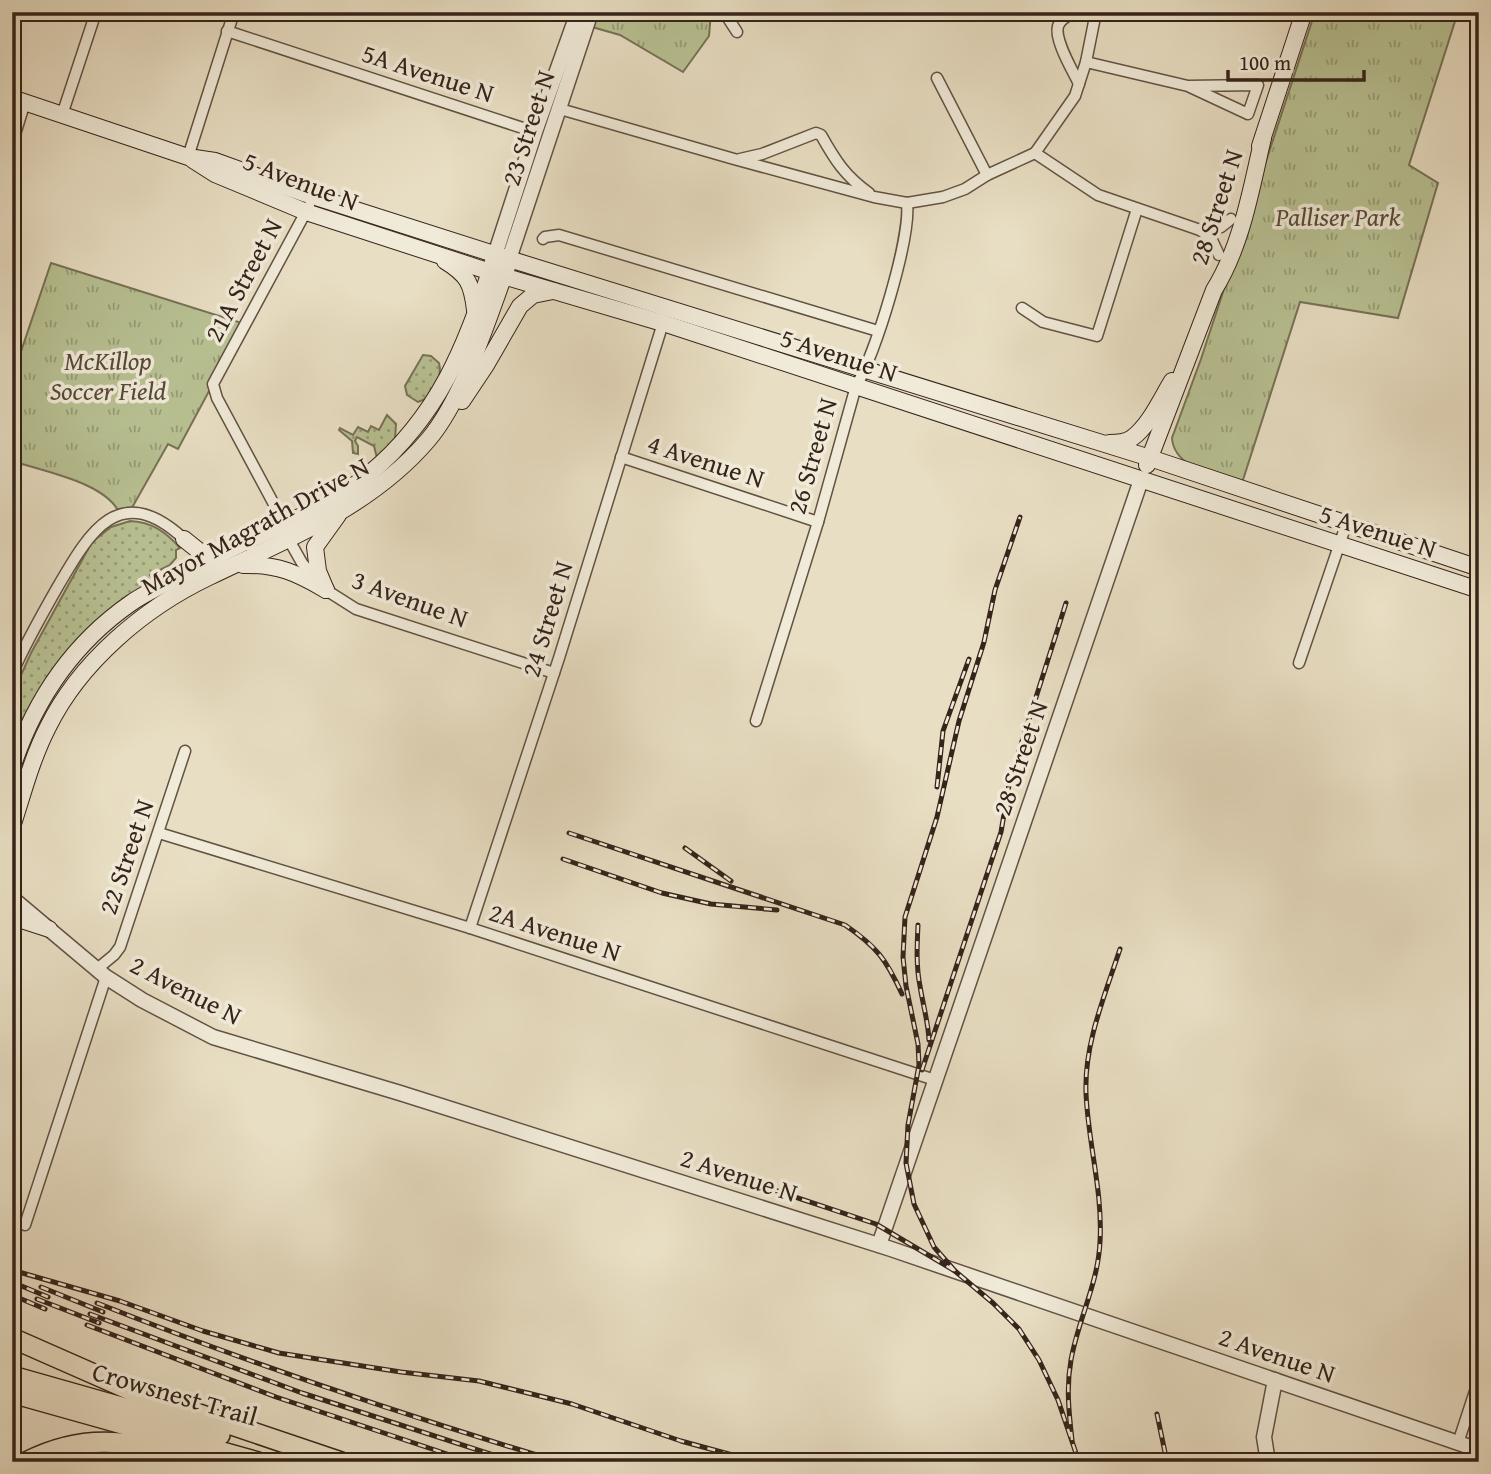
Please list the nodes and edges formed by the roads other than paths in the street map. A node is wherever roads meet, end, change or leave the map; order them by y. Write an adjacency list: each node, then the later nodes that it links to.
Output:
1 (96, 12): 17 (street)
2 (234, 12): 9 (street)
3 (578, 12): 18 (street, 23 Street N)
4 (592, 12): 16 (street, 23 Street N)
5 (724, 12): 10 (street)
6 (1075, 12): 13 (street)
7 (1096, 12): 11 (street)
8 (1304, 12): 19 (main road, 28 Street N)
9 (227, 31): 18 (street, 5A Avenue N); 22 (street)
10 (737, 32)
11 (1086, 62): 13 (street); 14 (street)
12 (937, 78): 24 (street)
13 (1079, 84): 21 (street)
14 (1188, 86): 14 (street)
15 (19, 100): 17 (main road, 5 Avenue N); 20 (street)
16 (560, 109): 23 (street); 35 (street, 23 Street N)
17 (62, 115): 22 (main road, 5 Avenue N)
18 (535, 132): 35 (street, 23 Street N)
19 (1263, 138): 30 (main road, 28 Street N); 37 (main road, 28 Street N)
20 (12, 144)
21 (1035, 153): 24 (street); 28 (street)
22 (188, 157): 25 (main road, 5 Avenue N); 29 (main road, 5 Avenue N)
23 (734, 159): 26 (street); 26 (street)
24 (987, 175): 27 (street)
25 (313, 197): 29 (street, 21A Street N); 35 (main road, 5 Avenue N)
26 (874, 197): 27 (street)
27 (907, 203): 42 (street, 26 Street N)
28 (1137, 209): 31 (street); 39 (street)
29 (306, 212): 33 (main road, 5 Avenue N); 45 (street, 21A Street N)
30 (1231, 219): 31 (street); 34 (main road, 28 Street N)
31 (1200, 230): 34 (street)
32 (543, 239): 42 (street, 5 Avenue N)
33 (428, 251): 36 (main road, 5 Avenue N); 40 (main road)
34 (1219, 255): 37 (main road, 28 Street N)
35 (502, 257): 36 (main road, Mayor Magrath Drive N); 44 (main road, 5 Avenue N)
36 (497, 274): 38 (main road, 5 Avenue N); 40 (main road, Mayor Magrath Drive N); 47 (main road, Mayor Magrath Drive N)
37 (1214, 290): 43 (main road, 28 Street N)
38 (555, 291): 41 (main road, 5 Avenue N); 47 (main road)
39 (1022, 308)
40 (476, 315): 55 (main road, Mayor Magrath Drive N)
41 (663, 323): 46 (main road, 5 Avenue N); 49 (street, 24 Street N)
42 (878, 331): 44 (street, 26 Street N)
43 (1192, 350): 48 (main road); 50 (main road, 28 Street N)
44 (866, 369): 46 (street, 26 Street N); 48 (main road, 5 Avenue N)
45 (213, 384): 55 (street, 3 Avenue N)
46 (856, 386): 51 (main road, 5 Avenue N); 53 (street, 26 Street N)
47 (437, 429): 52 (main road, Mayor Magrath Drive N)
48 (1098, 442): 50 (main road, 5 Avenue N)
49 (621, 457): 53 (street, 4 Avenue N); 65 (street, 24 Street N)
50 (1150, 458): 51 (main road, 28 Street N); 54 (main road, 5 Avenue N)
51 (1141, 480): 57 (main road, 5 Avenue N); 77 (street, 28 Street N)
52 (341, 512): 55 (main road, Mayor Magrath Drive N); 62 (main road)
53 (818, 522): 67 (street, 26 Street N)
54 (1346, 525): 57 (street); 60 (main road, 5 Avenue N)
55 (286, 533): 58 (main road, Mayor Magrath Drive N); 59 (main road, Mayor Magrath Drive N); 62 (street, 3 Avenue N)
56 (184, 539): 58 (main road); 61 (main road); 66 (street, Mayor Magrath Drive N)
57 (1339, 543): 63 (main road, 5 Avenue N); 64 (street)
58 (217, 555): 61 (main road, Mayor Magrath Drive N)
59 (234, 566): 62 (main road); 70 (main road, Mayor Magrath Drive N)
60 (1479, 568)
61 (183, 575): 69 (main road, Mayor Magrath Drive N)
62 (326, 590): 65 (street, 3 Avenue N)
63 (1479, 590)
64 (1299, 663)
65 (554, 673): 74 (street, 24 Street N)
66 (12, 674)
67 (756, 721)
68 (185, 751): 71 (street, 22 Street N)
69 (12, 768)
70 (12, 827)
71 (159, 834): 74 (street, 2A Avenue N); 76 (street, 22 Street N)
72 (12, 898): 75 (street, 2 Avenue N)
73 (12, 917): 75 (main road)
74 (470, 928): 77 (street, 2A Avenue N)
75 (50, 929): 76 (street, 2 Avenue N)
76 (102, 973): 78 (street, 22 Street N); 79 (street, 2 Avenue N)
77 (935, 1080): 79 (street, 28 Street N)
78 (25, 1225)
79 (879, 1245): 82 (street, 2 Avenue N)
80 (12, 1338): 90 (highway)
81 (1479, 1379): 84 (street)
82 (1275, 1380): 84 (street, 2 Avenue N); 91 (street)
83 (19, 1386): 88 (highway, Crowsnest Trail); 89 (highway, Crowsnest Trail)
84 (1458, 1443): 85 (street, 2 Avenue N)
85 (1479, 1450)
86 (26, 1462): 87 (highway)
87 (216, 1462)
88 (258, 1462)
89 (324, 1462)
90 (341, 1462)
91 (1268, 1462)

